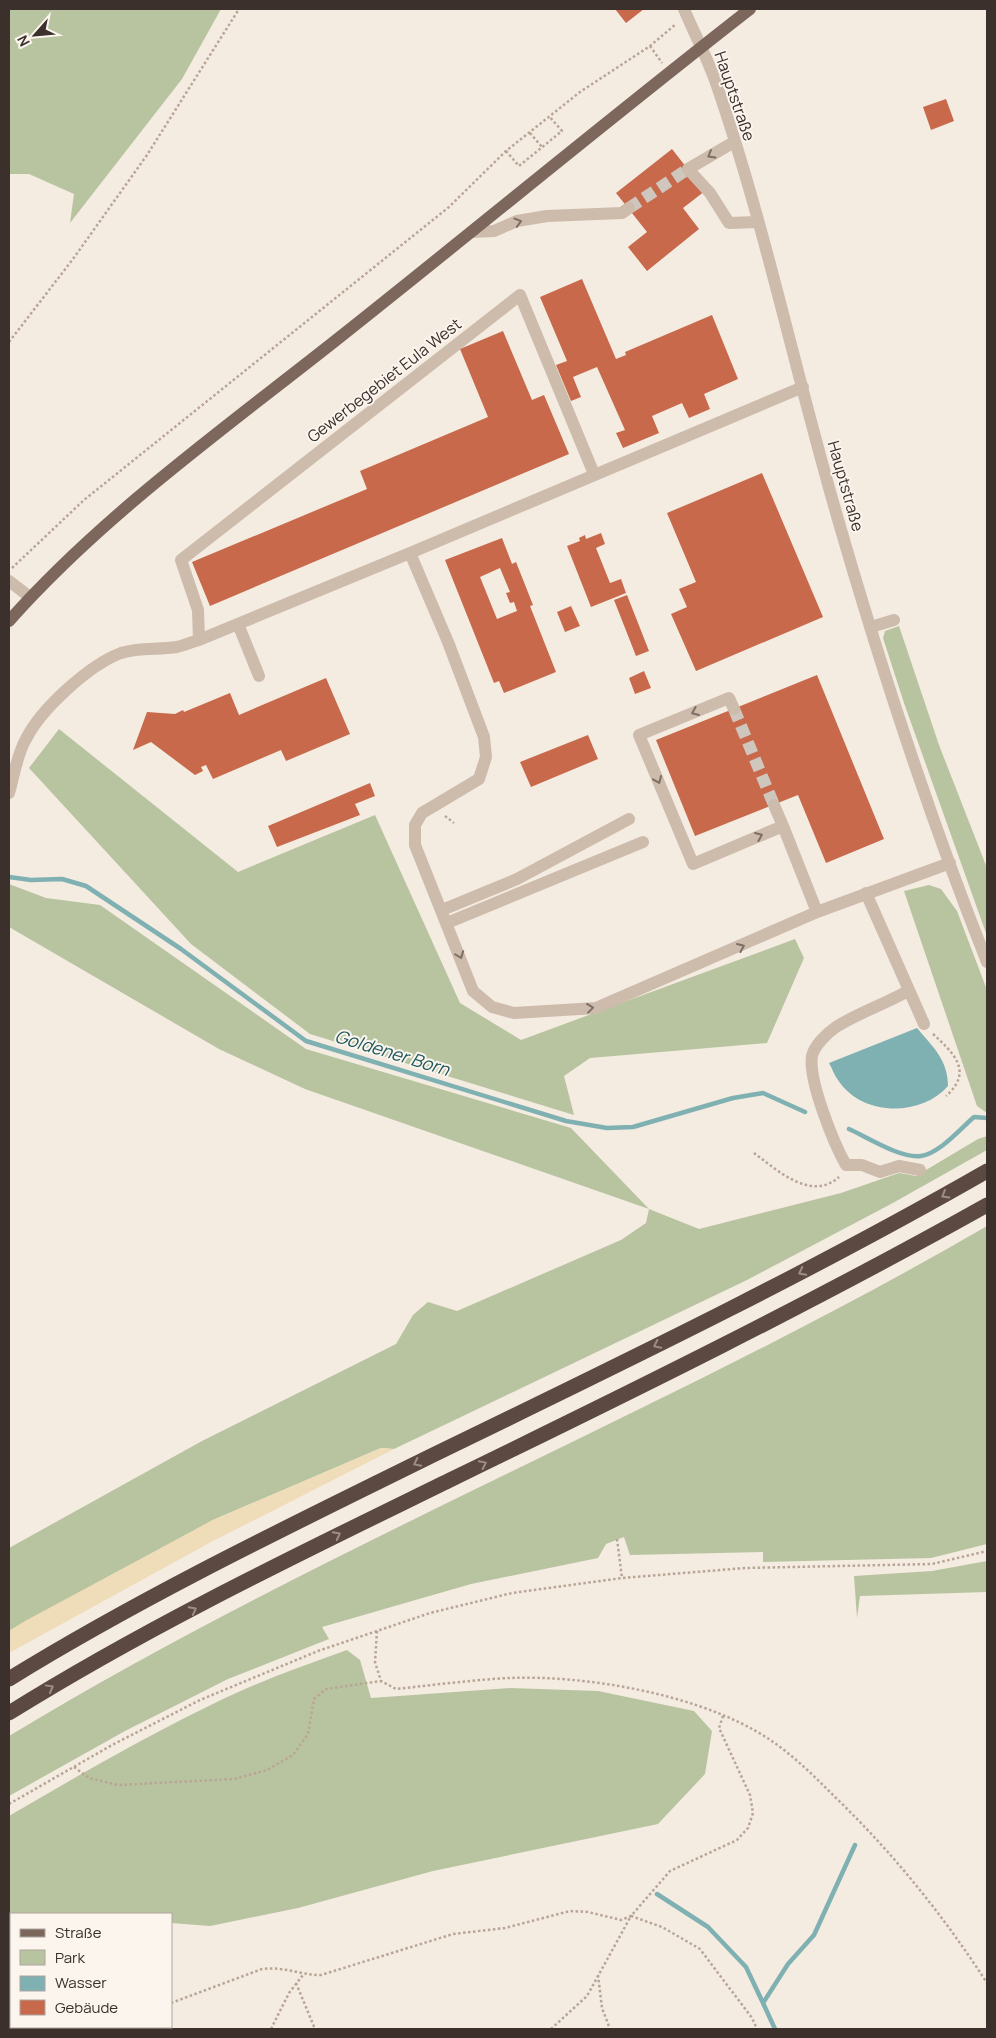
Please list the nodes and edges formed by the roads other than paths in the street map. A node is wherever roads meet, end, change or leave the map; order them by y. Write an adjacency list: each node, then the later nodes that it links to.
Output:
1 (750, 9): 3 (main road)
2 (685, 12): 3 (street, Hauptstraße)
3 (701, 48): 4 (street, Hauptstraße); 7 (main road)
4 (734, 142): 6 (street, Hauptstraße); 6 (street, one-way to 6)
5 (629, 208): 7 (street, one-way to 5)
6 (758, 222): 8 (street, Hauptstraße)
7 (471, 232): 12 (main road)
8 (803, 387): 9 (street); 16 (street, Hauptstraße)
9 (594, 474): 10 (street); 17 (street, Gewerbegebiet Eula West)
10 (410, 553): 15 (street); 27 (street)
11 (9, 581): 12 (street)
12 (30, 597): 14 (main road)
13 (894, 620): 16 (street)
14 (9, 621)
15 (238, 624): 17 (street); 18 (street)
16 (870, 626): 25 (street, Hauptstraße)
17 (199, 640): 20 (street)
18 (259, 676)
19 (734, 709): 23 (street, one-way to 23)
20 (9, 793)
21 (774, 805): 23 (street)
22 (629, 819): 27 (street)
23 (783, 826): 28 (street)
24 (643, 842): 29 (street)
25 (950, 863): 26 (street); 30 (street, Hauptstraße)
26 (866, 893): 28 (street); 31 (street)
27 (442, 910): 29 (street)
28 (817, 912): 29 (street, one-way to 28)
29 (447, 923)
30 (987, 962)
31 (908, 991): 32 (street); 33 (street)
32 (924, 1024)
33 (920, 1170)
34 (987, 1171): 36 (highway, one-way to 36)
35 (987, 1205): 37 (highway, one-way to 35)
36 (9, 1679)
37 (9, 1713)

